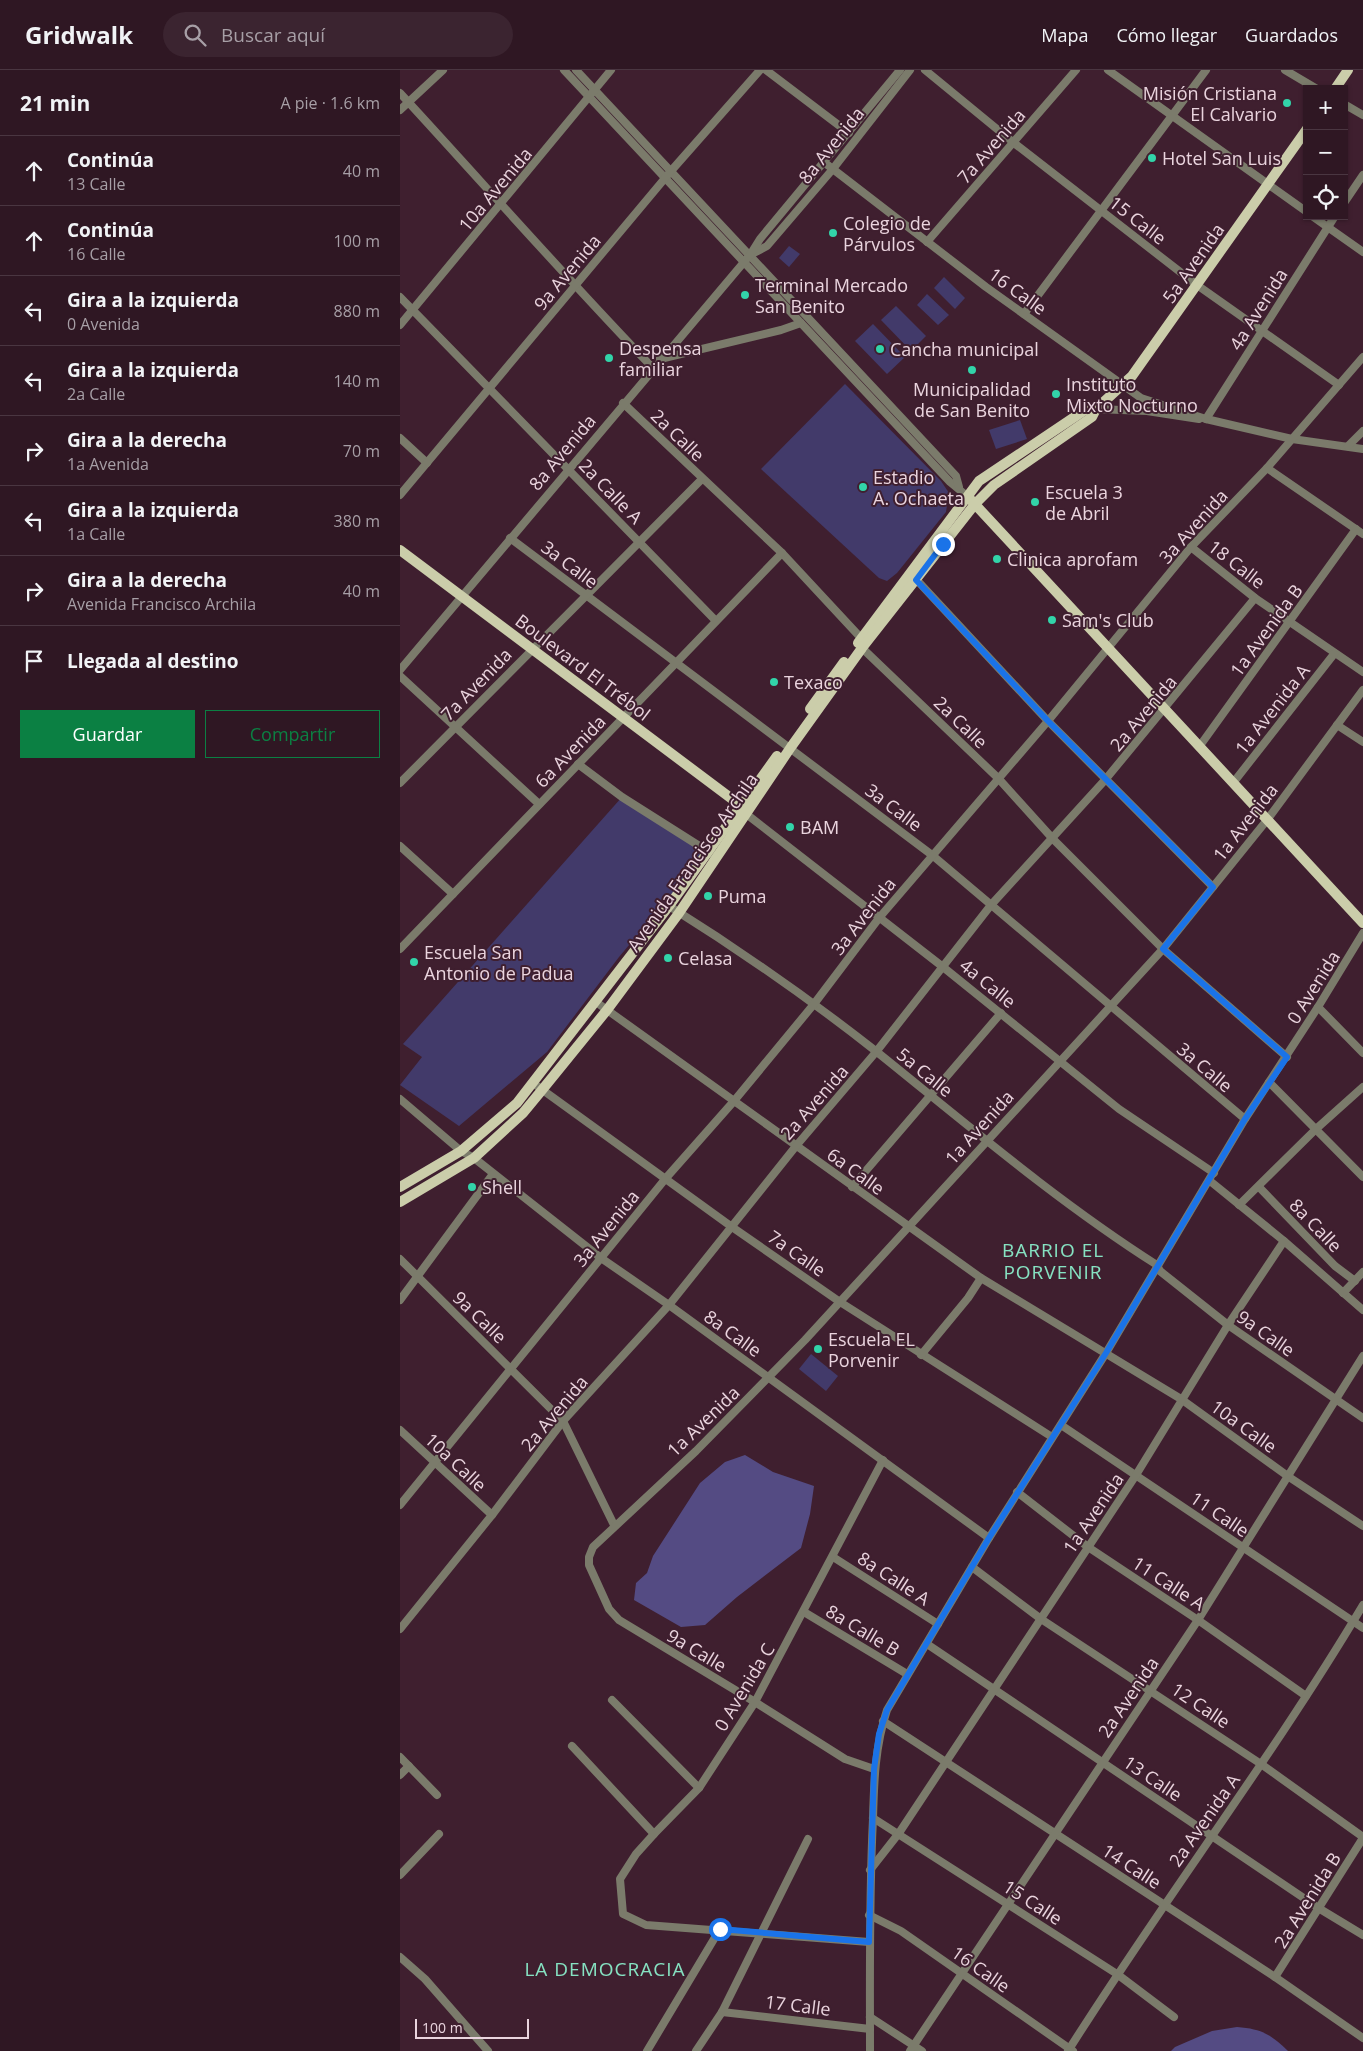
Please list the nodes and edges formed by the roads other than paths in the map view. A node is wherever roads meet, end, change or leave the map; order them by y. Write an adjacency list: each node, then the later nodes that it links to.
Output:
1 (443, 70): 20 (street)
2 (564, 70): 19 (street)
3 (576, 70): 17 (street)
4 (611, 70): 17 (street, 10a Avenida)
5 (760, 70): 30 (street, 9a Avenida)
6 (766, 70): 26 (street)
7 (900, 70): 26 (street, 8a Avenida)
8 (910, 70): 29 (street, 8a Avenida)
9 (925, 70): 27 (street, 15 Calle)
10 (1076, 70): 27 (street, 7a Avenida)
11 (1108, 70): 24 (street)
12 (1206, 70): 24 (street)
13 (1285, 70): 15 (street)
14 (1348, 70): 16 (main road)
15 (1310, 85)
16 (1338, 85)
17 (595, 90): 19 (street, 10a Avenida); 30 (street)
18 (400, 93): 20 (street)
19 (589, 97): 32 (street); 35 (street, 10a Avenida)
20 (408, 102): 22 (street); 35 (street)
21 (1348, 106): 23 (street)
22 (400, 110)
23 (1363, 115)
24 (1171, 116): 33 (street); 37 (street)
25 (1306, 130): 33 (main road, 5a Avenida)
26 (849, 133): 28 (street, 8a Avenida)
27 (1014, 143): 37 (street, 15 Calle); 41 (street, 7a Avenida)
28 (824, 163): 29 (street, 16 Calle); 43 (street, 8a Avenida)
29 (832, 170): 41 (street, 16 Calle); 43 (street, 8a Avenida)
30 (671, 171): 32 (street, 9a Avenida); 43 (street)
31 (1363, 175): 34 (street)
32 (666, 178): 44 (street); 46 (street, 9a Avenida)
33 (1268, 184): 36 (street); 45 (main road, 5a Avenida)
34 (1348, 197)
35 (502, 204): 46 (street); 48 (street, 10a Avenida)
36 (1303, 209)
37 (1101, 210): 45 (street, 15 Calle); 49 (street)
38 (1317, 220): 40 (street)
39 (1332, 220): 40 (street, 4a Avenida)
40 (1327, 227): 42 (street); 52 (street, 4a Avenida)
41 (927, 242): 49 (street, 16 Calle)
42 (1363, 252)
43 (750, 255): 44 (street, 8a Avenida); 71 (street)
44 (744, 262): 50 (street); 54 (street, 8a Avenida)
45 (1197, 285): 52 (street, 15 Calle); 57 (main road, 5a Avenida)
46 (574, 287): 55 (street); 58 (street, 9a Avenida)
47 (400, 297): 48 (street, 2a Calle A)
48 (413, 310): 51 (street, 10a Avenida); 58 (street, 2a Calle A)
49 (1024, 314): 57 (street, 16 Calle)
50 (801, 323): 54 (street); 71 (street)
51 (400, 325)
52 (1263, 330): 56 (street, 15 Calle); 61 (street, 4a Avenida)
53 (1363, 357): 56 (street, 3a Avenida)
54 (660, 360): 55 (street, 8a Avenida)
55 (652, 368): 59 (street, 8a Avenida)
56 (1339, 385): 64 (street, 3a Avenida)
57 (1123, 386): 60 (main road, 5a Avenida); 61 (street, 16 Calle)
58 (488, 388): 67 (street, 9a Avenida); 69 (street, 2a Calle A)
59 (623, 403): 69 (street, 8a Avenida); 70 (street, 2a Calle)
60 (1096, 408): 61 (street, 16 Calle); 73 (main road, 5a Avenida); 74 (main road, 5a Avenida)
61 (1206, 419): 64 (street, 16 Calle)
62 (1363, 431): 65 (street)
63 (400, 438): 67 (street)
64 (1292, 439): 65 (street, 16 Calle); 68 (street, 3a Avenida)
65 (1348, 446): 66 (street, 16 Calle)
66 (1363, 449)
67 (426, 463): 72 (street, 9a Avenida)
68 (1267, 468): 75 (street); 78 (street, 3a Avenida)
69 (568, 469): 76 (street, 8a Avenida); 77 (street, 2a Calle A)
70 (702, 479): 77 (street, 7a Avenida); 80 (street, 2a Calle)
71 (959, 487): 73 (street)
72 (400, 495)
73 (967, 496): 74 (main road); 81 (main road, Avenida Francisco Archila)
74 (975, 504): 81 (main road, Avenida Francisco Archila); 88 (main road)
75 (1359, 531): 86 (street, 1a Avenida B)
76 (510, 538): 82 (street, 3a Calle); 83 (street, 8a Avenida)
77 (639, 542): 82 (street, 7a Avenida); 85 (street, 2a Calle A)
78 (1191, 548): 84 (street, 18 Calle); 88 (street, 3a Avenida)
79 (400, 550): 83 (main road, Boulevard El Trébol)
80 (782, 553): 85 (street, 6a Avenida); 87 (street, 2a Calle)
81 (913, 575): 87 (main road, Avenida Francisco Archila); 98 (street)
82 (587, 595): 89 (street, 7a Avenida); 91 (street, 3a Calle)
83 (462, 596): 89 (main road, Boulevard El Trébol); 92 (street, 8a Avenida)
84 (1255, 598): 86 (street, 18 Calle); 96 (street, 2a Avenida)
85 (716, 621): 91 (street, 6a Avenida)
86 (1291, 622): 90 (street, 18 Calle); 103 (street, 1a Avenida B)
87 (862, 643): 102 (main road, Avenida Francisco Archila); 105 (street, 2a Calle)
88 (1108, 648): 96 (main road); 98 (street, 3a Avenida)
89 (531, 650): 97 (main road, Boulevard El Trébol); 100 (street, 7a Avenida)
90 (1334, 654): 93 (street, 18 Calle); 108 (street, 1a Avenida A)
91 (676, 662): 97 (street, 6a Avenida); 102 (street, 3a Calle)
92 (400, 670)
93 (1363, 672)
94 (400, 676): 100 (street)
95 (1363, 690): 99 (street, 1a Avenida)
96 (1166, 710): 103 (main road); 106 (street, 2a Avenida)
97 (623, 717): 104 (street, 6a Avenida); 110 (main road, Boulevard El Trébol)
98 (1048, 721): 105 (street, 3a Avenida); 106 (street)
99 (1337, 725): 101 (street); 111 (street, 1a Avenida)
100 (456, 727): 107 (street, 7a Avenida); 109 (street)
101 (1363, 742)
102 (788, 745): 110 (main road, Avenida Francisco Archila); 115 (street, 3a Calle)
103 (1199, 747): 108 (main road)
104 (578, 764): 109 (street, 6a Avenida); 114 (street)
105 (998, 778): 112 (street, 2a Calle); 115 (street, 3a Avenida)
106 (1105, 780): 112 (street, 2a Avenida); 117 (street)
107 (400, 783)
108 (1233, 783): 111 (main road)
109 (539, 804): 118 (street, 6a Avenida)
110 (743, 809): 114 (main road, Avenida Francisco Archila); 116 (main road, Avenida Francisco Archila); 122 (street, 4a Calle)
111 (1267, 820): 117 (street, 1a Avenida); 123 (main road)
112 (1053, 839): 119 (street, 2a Avenida); 126 (street, 2a Calle)
113 (400, 846): 118 (street)
114 (708, 851): 116 (street); 120 (main road, Avenida Francisco Archila)
115 (932, 855): 119 (street, 3a Calle); 122 (street, 3a Avenida)
116 (717, 858): 121 (main road, Avenida Francisco Archila)
117 (1213, 887): 126 (street, 1a Avenida)
118 (453, 894): 125 (street, 6a Avenida)
119 (991, 905): 127 (street, 2a Avenida); 130 (street, 3a Calle)
120 (669, 906): 121 (street, 5a Calle); 128 (main road, Avenida Francisco Archila)
121 (680, 913): 129 (street, 5a Calle); 132 (main road, Avenida Francisco Archila)
122 (879, 918): 127 (street, 4a Calle); 129 (street, 3a Avenida)
123 (1363, 923)
124 (1363, 934): 131 (street, 0 Avenida)
125 (400, 948)
126 (1163, 949): 130 (street, 1a Avenida); 136 (street, 2a Calle)
127 (943, 967): 133 (street, 4a Calle); 134 (street, 2a Avenida)
128 (596, 1002): 132 (street, 6a Calle); 139 (main road, Avenida Francisco Archila)
129 (814, 1004): 134 (street, 5a Calle); 144 (street, 3a Avenida)
130 (1111, 1006): 137 (street, 1a Avenida); 145 (street, 3a Calle)
131 (1318, 1007): 135 (street); 136 (street, 0 Avenida)
132 (607, 1010): 141 (main road, Avenida Francisco Archila); 144 (street, 6a Calle)
133 (1001, 1013): 137 (street, 4a Calle); 142 (street)
134 (876, 1052): 142 (street, 5a Calle); 148 (street, 2a Avenida)
135 (1363, 1054)
136 (1287, 1057): 138 (street, 0 Avenida)
137 (1060, 1061): 147 (street, 1a Avenida); 151 (street, 4a Calle)
138 (1269, 1082): 145 (street, 0 Avenida); 146 (street)
139 (533, 1083): 141 (street, 7a Calle); 149 (main road, Avenida Francisco Archila)
140 (1363, 1087): 146 (street)
141 (542, 1090): 150 (main road, Avenida Francisco Archila); 154 (street, 7a Calle)
142 (929, 1095): 147 (street, 5a Calle); 157 (street)
143 (400, 1099): 149 (street, 8a Calle)
144 (734, 1102): 148 (street, 6a Calle); 154 (street, 3a Avenida)
145 (1245, 1119): 151 (street, 0 Avenida)
146 (1316, 1129): 153 (street); 158 (street)
147 (987, 1141): 162 (street, 1a Avenida); 166 (street, 5a Calle)
148 (796, 1146): 157 (street, 6a Calle); 161 (street, 2a Avenida)
149 (461, 1151): 150 (street, 8a Calle); 156 (main road, Avenida Francisco Archila)
150 (474, 1158): 152 (street, 8a Calle); 159 (main road, Avenida Francisco Archila)
151 (1214, 1173): 155 (street, 0 Avenida)
152 (493, 1174): 164 (street, 8a Calle); 168 (street)
153 (1363, 1177)
154 (666, 1178): 161 (street, 7a Calle); 164 (street, 3a Avenida)
155 (1210, 1181): 160 (street); 166 (street, 0 Avenida)
156 (400, 1187)
157 (852, 1187): 162 (street, 6a Calle)
158 (1259, 1187): 160 (street); 170 (street, 8a Calle)
159 (400, 1202)
160 (1239, 1205): 163 (street)
161 (732, 1227): 173 (street, 7a Calle); 174 (street, 2a Avenida)
162 (908, 1227): 169 (street, 6a Calle); 173 (street, 1a Avenida)
163 (1284, 1241): 171 (street); 176 (street, 1a Avenida)
164 (601, 1258): 174 (street, 8a Calle); 180 (street, 3a Avenida)
165 (400, 1259): 168 (street, 9a Calle)
166 (1157, 1265): 176 (street, 9a Calle); 177 (street, 0 Avenida)
167 (1363, 1272): 170 (street)
168 (418, 1277): 172 (street); 180 (street, 9a Calle)
169 (981, 1278): 177 (street, 6a Calle); 178 (street)
170 (1355, 1281): 171 (street)
171 (1343, 1293): 175 (street)
172 (400, 1300)
173 (840, 1302): 178 (street, 7a Calle); 181 (street, 1a Avenida)
174 (669, 1305): 181 (street, 8a Calle); 185 (street, 2a Avenida)
175 (1363, 1310)
176 (1228, 1325): 182 (street, 9a Calle); 183 (street, 1a Avenida)
177 (1106, 1353): 183 (street, 10a Calle); 186 (street, 0 Avenida)
178 (921, 1355): 188 (street, 7a Calle)
179 (1363, 1356): 182 (street, 2a Avenida)
180 (510, 1368): 185 (street, 9a Calle); 190 (street, 3a Avenida)
181 (769, 1378): 189 (street, 8a Calle); 196 (street, 1a Avenida)
182 (1335, 1398): 184 (street, 9a Calle); 192 (street, 2a Avenida)
183 (1181, 1399): 191 (street, 1a Avenida); 192 (street, 10a Calle)
184 (1363, 1418)
185 (563, 1421): 195 (street, 2a Avenida); 196 (street, 9a Calle)
186 (1061, 1425): 188 (street, 0 Avenida); 191 (street, 11 Calle)
187 (400, 1430): 190 (street, 10a Calle)
188 (1052, 1437): 193 (street, 0 Avenida)
189 (883, 1460): 198 (street, 8a Calle); 202 (street, 0 Avenida C)
190 (434, 1463): 194 (street, 3a Avenida); 195 (street, 10a Calle)
191 (1136, 1475): 199 (street, 1a Avenida); 200 (street, 11 Calle)
192 (1289, 1478): 197 (street, 10a Calle); 200 (street, 2a Avenida)
193 (1017, 1492): 198 (street, 0 Avenida); 199 (street, 11 Calle A)
194 (400, 1505)
195 (492, 1515): 211 (street, 2a Avenida)
196 (614, 1525): 201 (street, 1a Avenida)
197 (1363, 1526)
198 (989, 1538): 203 (street, 0 Avenida)
199 (1088, 1548): 206 (street, 1a Avenida); 207 (street, 11 Calle A)
200 (1245, 1549): 207 (street, 2a Avenida); 208 (street, 11 Calle)
201 (589, 1557): 218 (street, 9a Calle)
202 (833, 1557): 205 (street, 0 Avenida C); 209 (street, 8a Calle A)
203 (972, 1567): 206 (street, 12 Calle); 209 (street, 0 Avenida)
204 (1363, 1604): 208 (street, 2a Avenida A)
205 (804, 1612): 213 (street, 8a Calle B); 218 (street, 0 Avenida C)
206 (1041, 1618): 214 (street, 1a Avenida); 215 (street, 12 Calle)
207 (1198, 1620): 215 (street, 2a Avenida); 216 (street, 11 Calle A)
208 (1353, 1622): 210 (street, 11 Calle); 216 (street, 2a Avenida A)
209 (938, 1624): 212 (street, 0 Avenida)
210 (1363, 1628)
211 (400, 1629)
212 (927, 1644): 213 (street, 0 Avenida); 214 (street, 13 Calle)
213 (907, 1674): 219 (street, 0 Avenida)
214 (993, 1688): 222 (street, 1a Avenida); 223 (street, 13 Calle)
215 (1151, 1690): 223 (street, 2a Avenida); 224 (street, 12 Calle)
216 (1306, 1696): 224 (street, 2a Avenida A)
217 (612, 1700): 228 (street)
218 (755, 1702): 226 (street, 9a Calle); 228 (street, 0 Avenida C)
219 (883, 1720): 222 (street, 14 Calle); 226 (street, 0 Avenida)
220 (572, 1746): 233 (street)
221 (400, 1757): 225 (street)
222 (946, 1760): 231 (street, 1a Avenida); 234 (street, 14 Calle)
223 (1102, 1762): 234 (street, 2a Avenida); 235 (street, 13 Calle)
224 (1261, 1764): 235 (street, 2a Avenida A); 236 (street, 12 Calle)
225 (409, 1766): 227 (street); 229 (street)
226 (874, 1769): 230 (street, 0 Avenida)
227 (400, 1775)
228 (698, 1788): 233 (street, 0 Avenida C)
229 (437, 1795)
230 (873, 1818): 231 (street, 15 Calle); 240 (street, 0 Avenida)
231 (899, 1833): 240 (street, 1a Avenida); 242 (street, 15 Calle)
232 (439, 1834): 239 (street)
233 (654, 1834): 246 (street, 0 Avenida C)
234 (1054, 1834): 242 (street, 2a Avenida); 243 (street, 14 Calle)
235 (1212, 1836): 243 (street, 2a Avenida A); 244 (street, 13 Calle)
236 (1363, 1838): 244 (street, 2a Avenida B)
237 (808, 1840): 247 (street)
238 (400, 1859): 239 (street)
239 (407, 1867): 241 (street)
240 (870, 1870): 245 (street, 0 Avenida)
241 (400, 1874)
242 (1009, 1904): 251 (street, 2a Avenida); 252 (street, 15 Calle)
243 (1163, 1905): 252 (street, 2a Avenida A); 253 (street, 14 Calle)
244 (1320, 1909): 248 (street, 13 Calle); 253 (street, 2a Avenida B)
245 (869, 1915): 249 (street, 0 Avenida); 251 (street, 16 Calle)
246 (720, 1929): 247 (street); 262 (street)
247 (761, 1934): 249 (street); 254 (street)
248 (1363, 1935)
249 (869, 1942): 255 (street, 0 Avenida)
250 (400, 1957): 261 (street)
251 (961, 1974): 259 (street, 2a Avenida); 260 (street, 16 Calle)
252 (1117, 1974): 256 (street, 15 Calle); 260 (street, 2a Avenida A)
253 (1275, 1977): 258 (street, 14 Calle)
254 (722, 2012): 257 (street, 17 Calle); 263 (street)
255 (870, 2017): 257 (street, 0 Avenida); 259 (street)
256 (1174, 2017)
257 (870, 2029): 264 (street, 0 Avenida)
258 (1363, 2038)
259 (912, 2048): 265 (street)
260 (1070, 2050)
261 (488, 2051)
262 (647, 2051)
263 (696, 2051)
264 (870, 2051)
265 (922, 2051)

